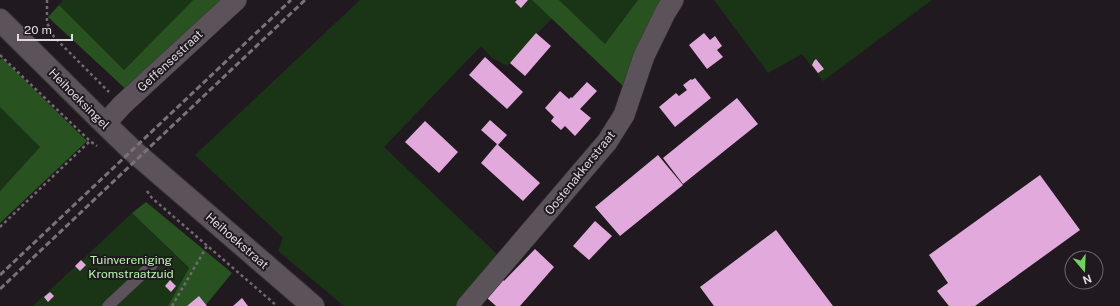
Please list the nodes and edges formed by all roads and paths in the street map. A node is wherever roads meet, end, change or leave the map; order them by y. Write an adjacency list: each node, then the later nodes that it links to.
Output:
1 (47, 0): 6 (path)
2 (236, 0): 6 (street, Geffensestraat)
3 (673, 0): 15 (street, Oostenakkerstraat)
4 (0, 20): 7 (street, Heihoeksingel)
5 (0, 56): 9 (path)
6 (122, 105): 7 (street, Geffensestraat)
7 (105, 124): 8 (street, Heihoeksingel)
8 (161, 175): 14 (street, Heihoekstraat)
9 (0, 227)
10 (152, 265): 11 (lane)
11 (108, 306)
12 (172, 306): 13 (path)
13 (277, 306)
14 (313, 306)
15 (467, 306)

